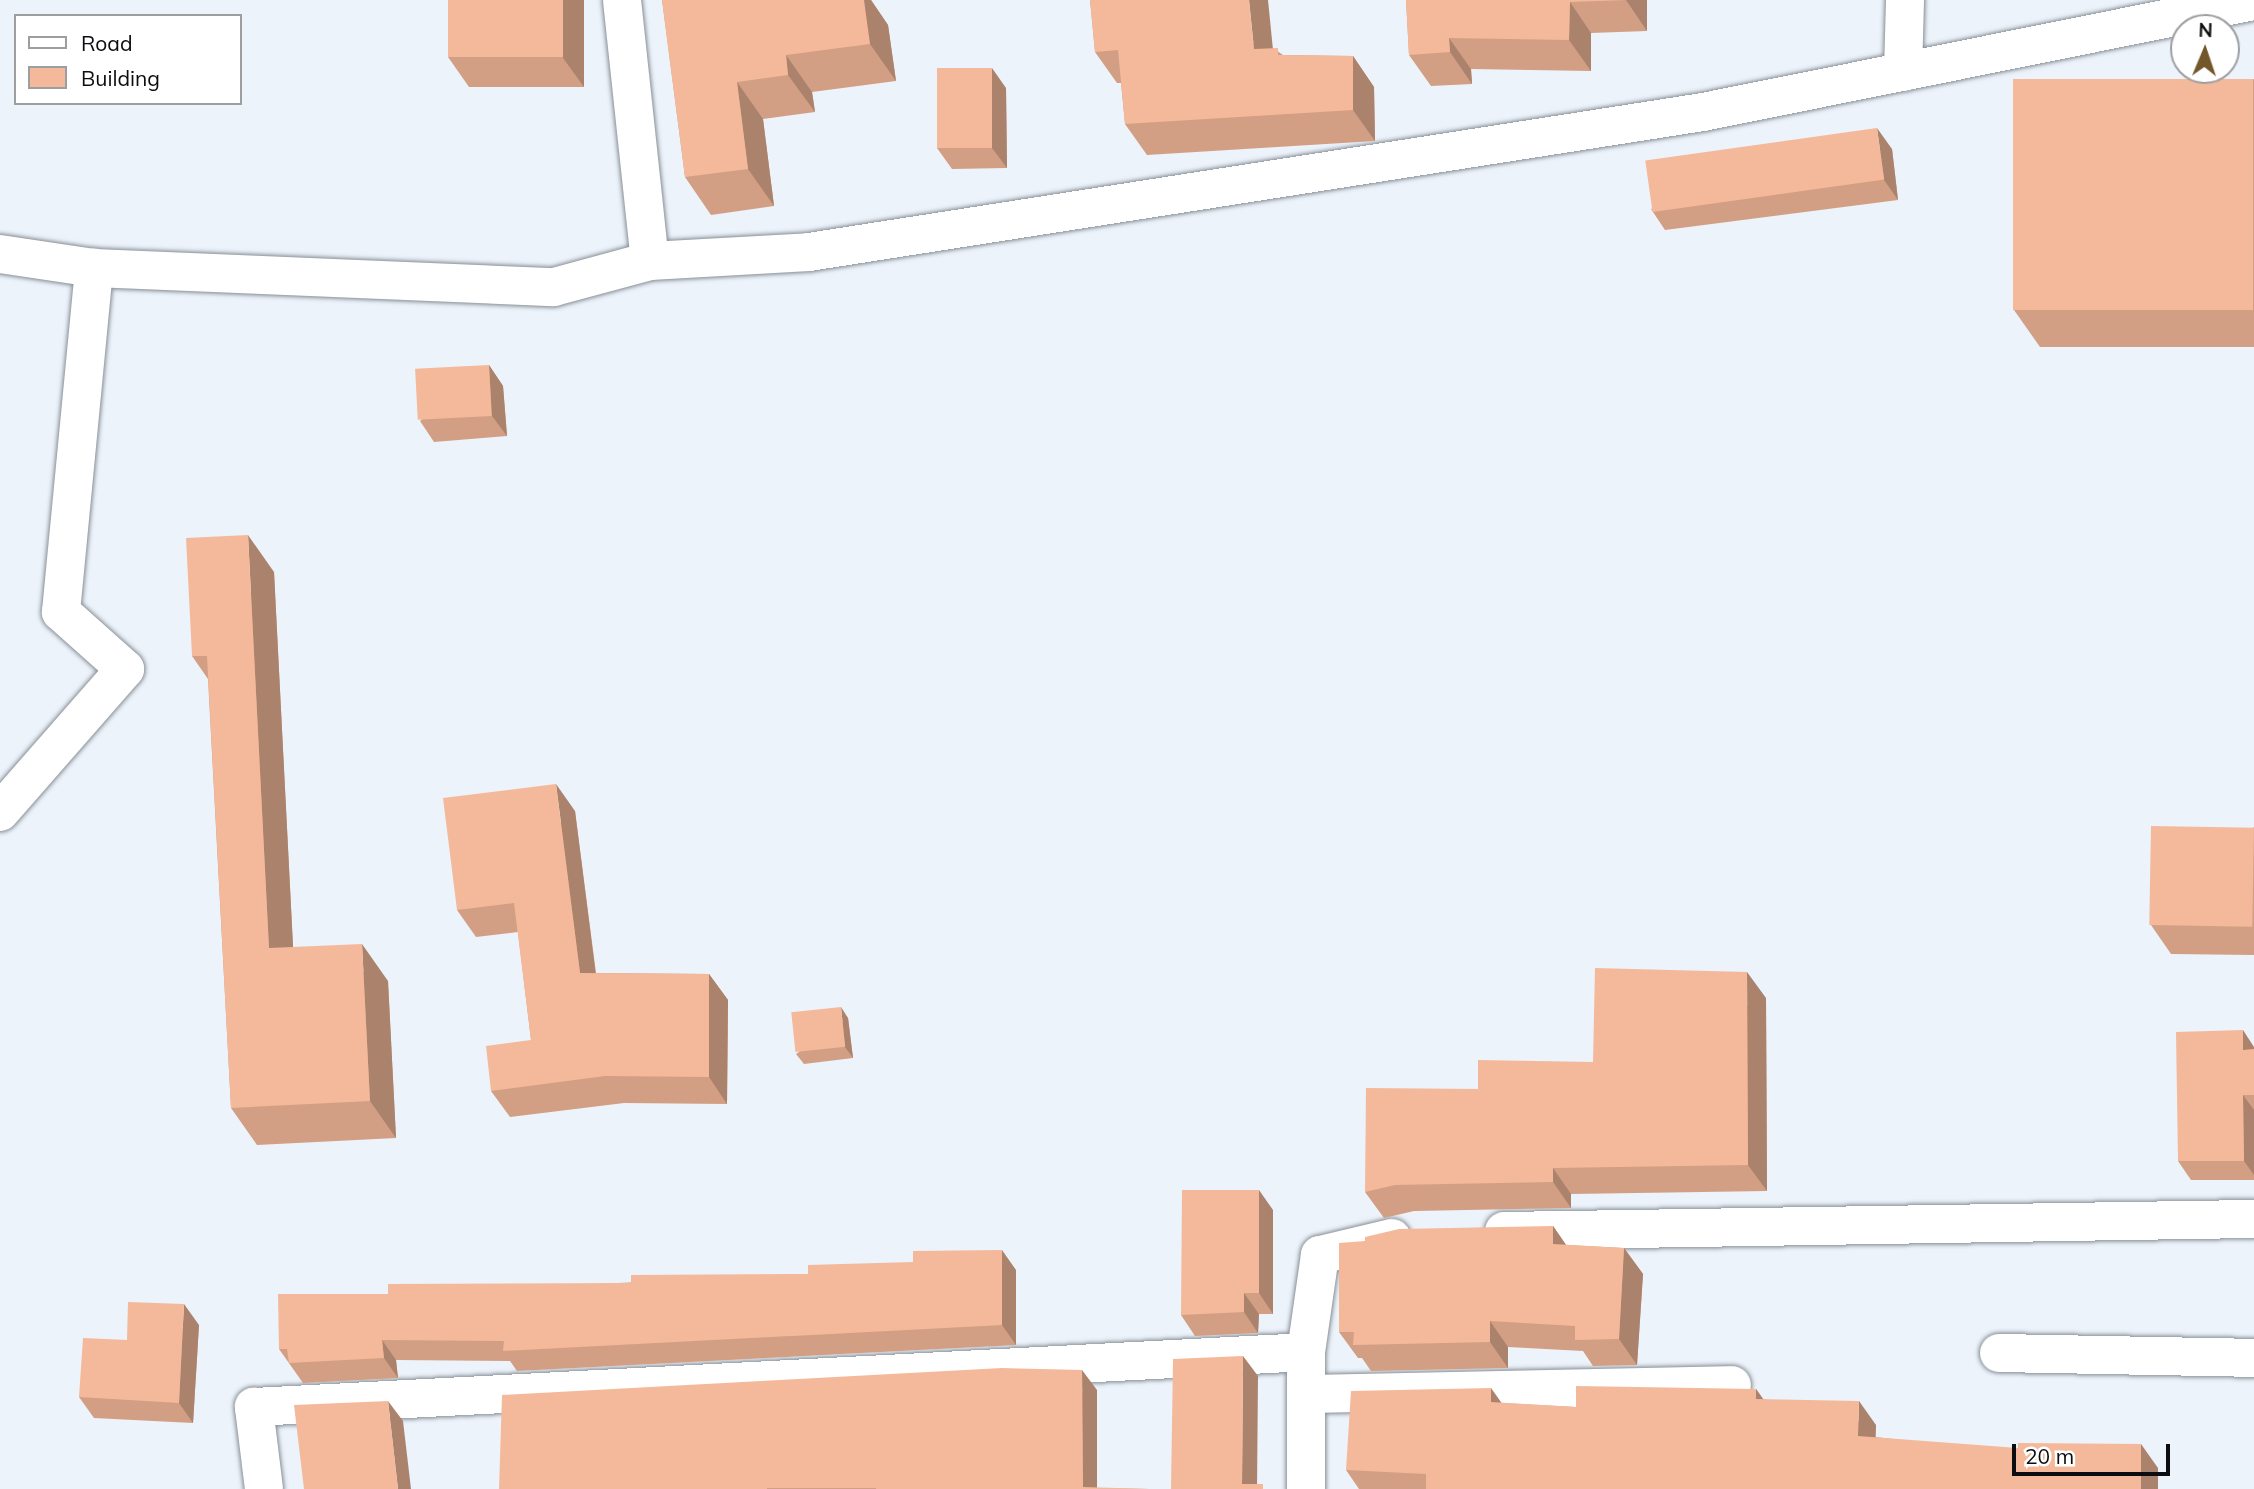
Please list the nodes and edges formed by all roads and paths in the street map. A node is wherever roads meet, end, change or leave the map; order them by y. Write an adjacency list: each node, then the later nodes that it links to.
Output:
1 (622, 0): 6 (street)
2 (1905, 0): 4 (street)
3 (2254, 1): 4 (street)
4 (1903, 72): 6 (street)
5 (0, 254): 7 (street)
6 (650, 261): 7 (street)
7 (94, 268): 8 (street)
8 (0, 812)
9 (2254, 1219): 11 (street)
10 (1427, 1232): 12 (street)
11 (1469, 1232)
12 (1306, 1352): 16 (street); 17 (street)
13 (1999, 1353): 14 (street)
14 (2254, 1358)
15 (1732, 1385): 16 (street)
16 (1306, 1394): 18 (street)
17 (264, 1489)
18 (1306, 1489)

